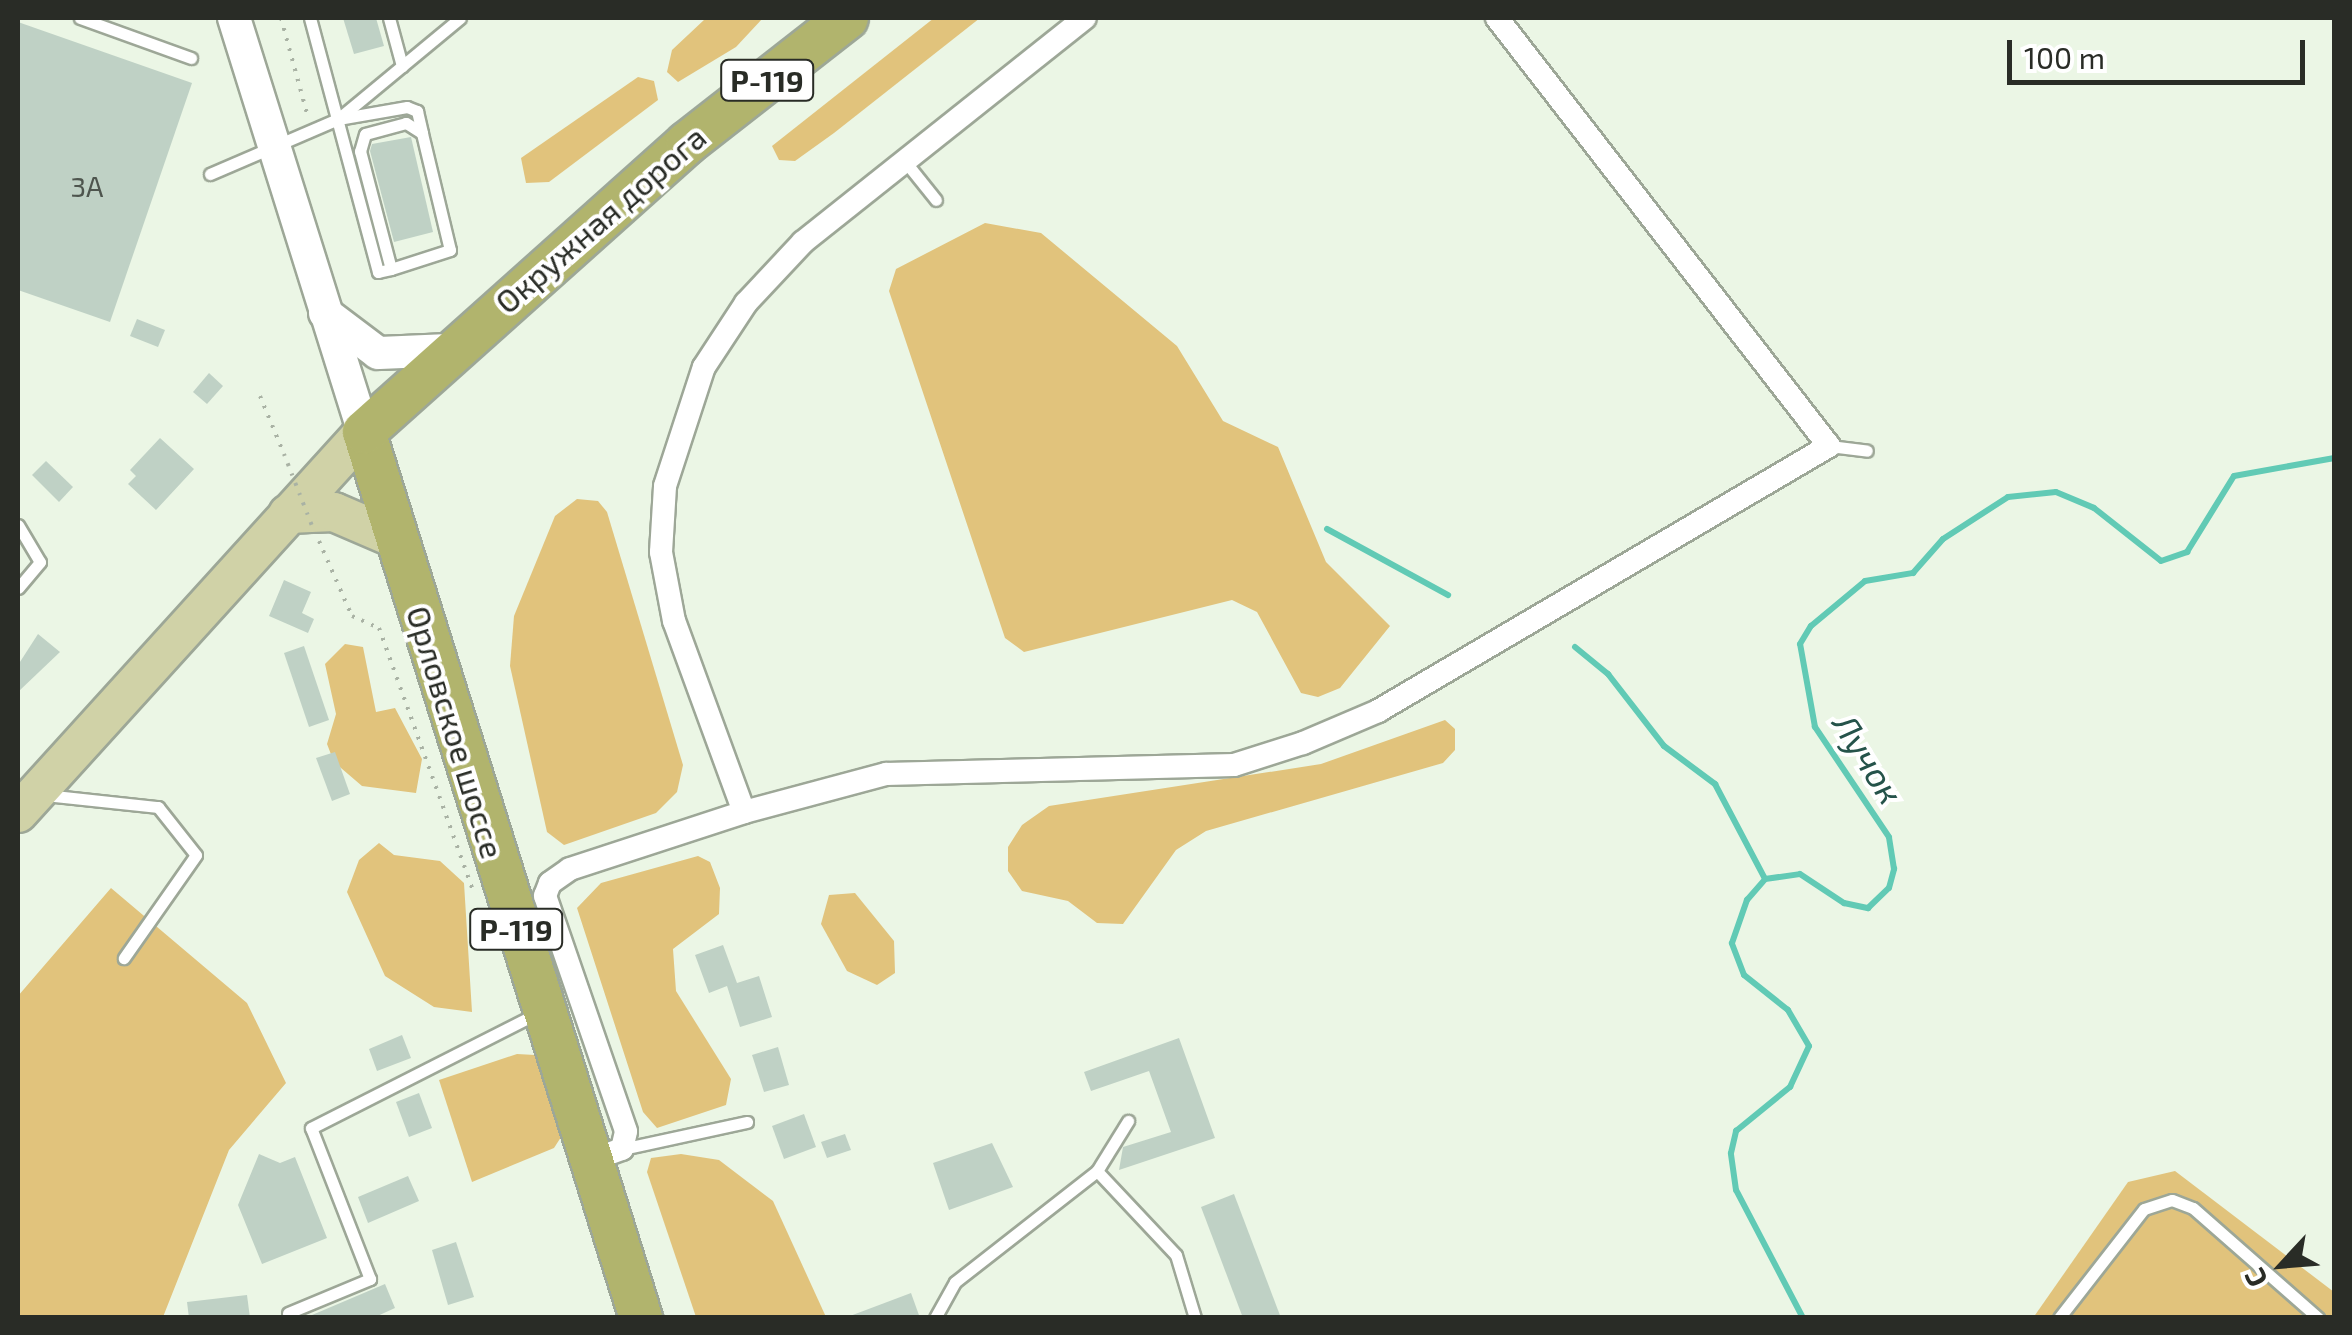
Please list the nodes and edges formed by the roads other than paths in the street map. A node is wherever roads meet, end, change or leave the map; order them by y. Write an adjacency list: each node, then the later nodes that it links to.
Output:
1 (80, 18): 9 (lane)
2 (234, 18): 13 (main road)
3 (310, 18): 11 (lane)
4 (389, 18): 10 (lane)
5 (460, 18): 10 (lane)
6 (846, 18): 19 (highway, Окружная дорога / Р-119)
7 (1085, 18): 14 (street)
8 (1497, 18): 21 (street)
9 (192, 58)
10 (402, 66): 11 (lane)
11 (338, 119): 12 (lane); 13 (lane); 17 (lane)
12 (422, 133): 17 (lane); 17 (lane)
13 (271, 152): 15 (lane); 18 (main road)
14 (904, 160): 16 (lane); 28 (street)
15 (210, 174)
16 (936, 200)
17 (390, 269)
18 (325, 313): 19 (main road); 20 (main road)
19 (450, 350): 20 (highway, Окружная дорога / Р-119)
20 (364, 432): 23 (main road); 25 (highway, Орловское шоссе / Р-119)
21 (1829, 446): 22 (lane); 28 (street)
22 (1867, 452)
23 (300, 520): 25 (main road); 27 (main road)
24 (18, 525): 26 (lane)
25 (396, 539): 30 (highway, Орловское шоссе / Р-119)
26 (18, 588)
27 (27, 803): 29 (lane)
28 (744, 812): 33 (street)
29 (124, 958)
30 (541, 1012): 33 (highway, Орловское шоссе / Р-119); 35 (lane)
31 (1128, 1121): 34 (lane)
32 (747, 1122): 33 (lane)
33 (606, 1155): 36 (highway, Орловское шоссе / Р-119)
34 (1097, 1170): 37 (lane); 38 (lane)
35 (288, 1313)
36 (641, 1318)
37 (935, 1318)
38 (1195, 1318)
39 (2059, 1318): 40 (lane)
40 (2318, 1318)

